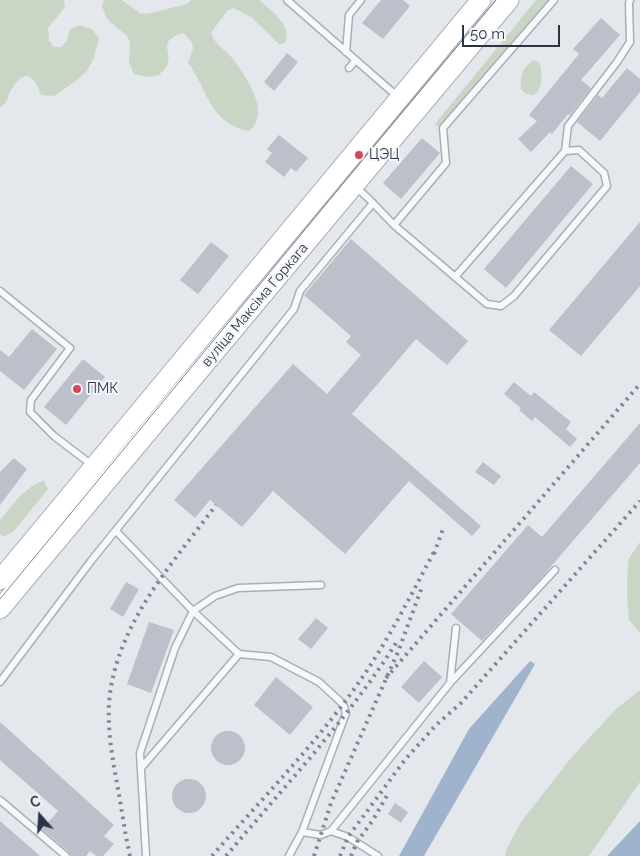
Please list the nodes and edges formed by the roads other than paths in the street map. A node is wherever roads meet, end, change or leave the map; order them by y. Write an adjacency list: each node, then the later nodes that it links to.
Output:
1 (286, 0): 7 (lane)
2 (361, 0): 7 (lane)
3 (481, 0): 10 (main road, вуліца Максіма Горкага)
4 (509, 0): 12 (main road, вуліца Максіма Горкага)
5 (554, 0): 14 (lane)
6 (630, 0): 11 (lane)
7 (346, 52): 8 (lane)
8 (356, 60): 9 (lane); 10 (lane)
9 (349, 68)
10 (399, 98): 12 (main road, вуліца Максіма Горкага)
11 (565, 150): 15 (lane); 15 (lane)
12 (345, 178): 13 (lane); 17 (main road, вуліца Максіма Горкага); 22 (main road, вуліца Максіма Горкага)
13 (374, 203): 14 (lane); 18 (lane)
14 (394, 225): 15 (lane)
15 (454, 276)
16 (0, 291): 17 (lane)
17 (94, 467): 20 (main road, вуліца Максіма Горкага)
18 (116, 531): 23 (lane); 26 (lane)
19 (556, 570): 27 (lane)
20 (0, 580)
21 (321, 585): 23 (lane)
22 (0, 609)
23 (193, 611): 25 (lane); 28 (lane)
24 (456, 628): 27 (lane)
25 (238, 654): 28 (lane); 31 (lane)
26 (0, 682)
27 (450, 682): 30 (lane)
28 (141, 768): 33 (lane)
29 (0, 800): 32 (lane)
30 (330, 831): 31 (lane); 35 (lane)
31 (302, 832): 34 (lane)
32 (66, 856)
33 (145, 856)
34 (289, 856)
35 (378, 856)

